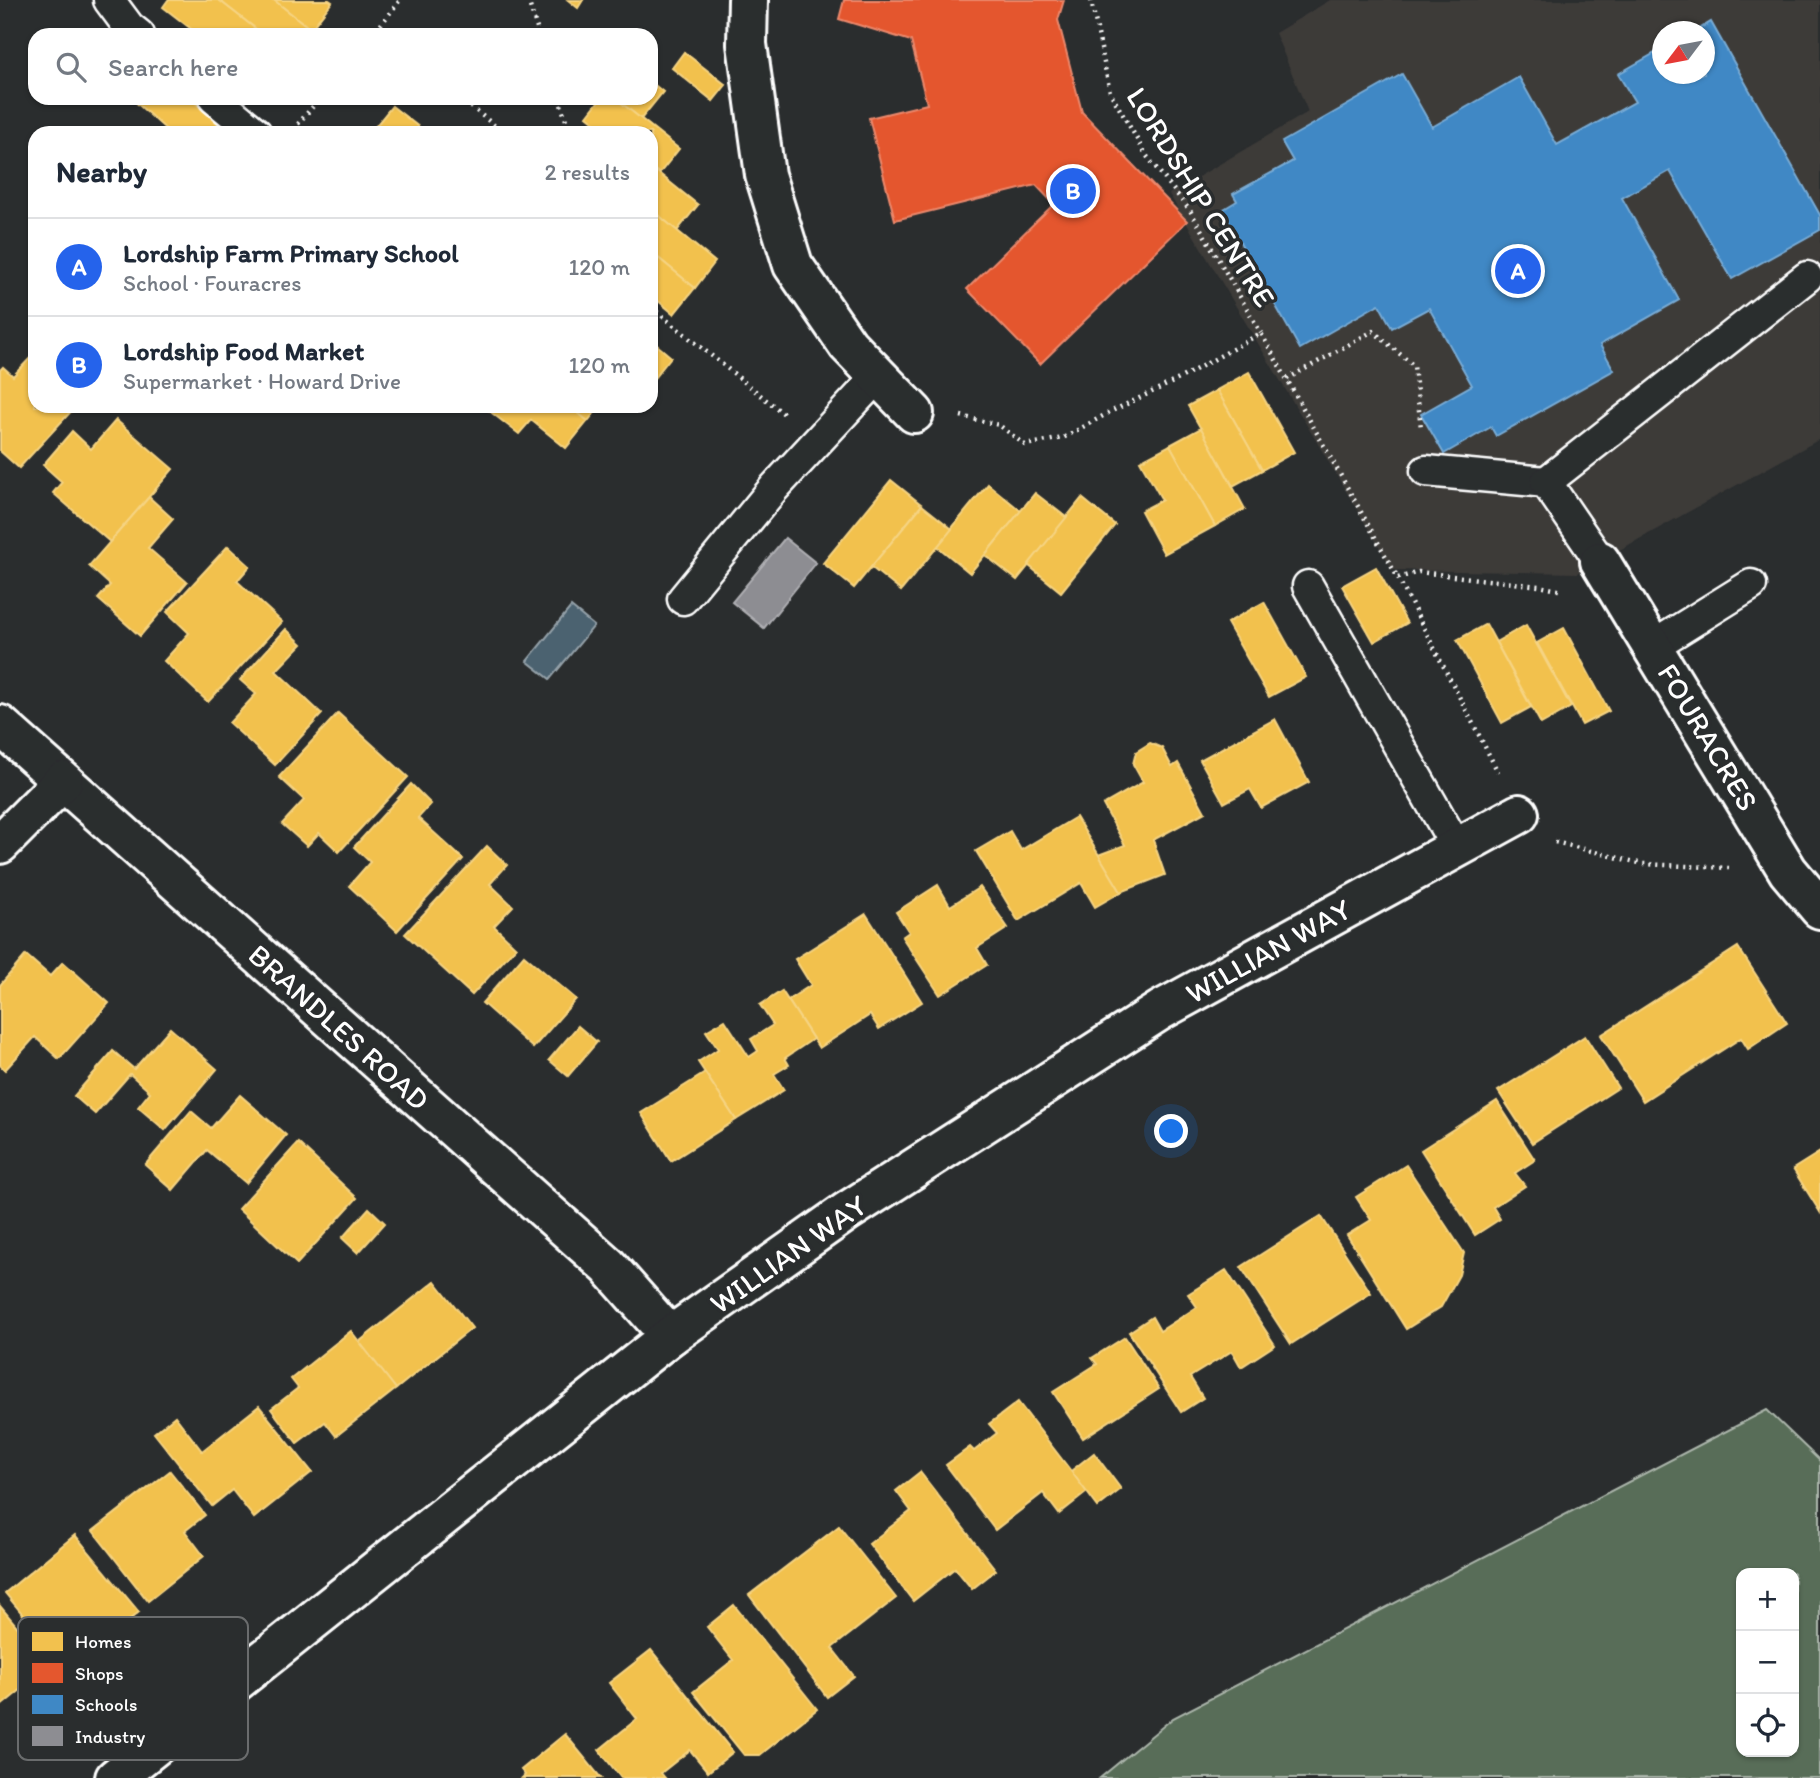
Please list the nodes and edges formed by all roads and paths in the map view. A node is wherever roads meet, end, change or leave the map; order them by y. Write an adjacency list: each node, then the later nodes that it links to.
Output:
1 (109, 0): 8 (lane)
2 (400, 0): 9 (path)
3 (527, 0): 10 (path)
4 (748, 0): 22 (street)
5 (1091, 0): 7 (path, LORDSHIP CENTRE)
6 (1097, 0): 7 (path)
7 (1095, 10): 21 (path, LORDSHIP CENTRE)
8 (130, 28)
9 (378, 28)
10 (537, 28)
11 (222, 105): 15 (lane)
12 (314, 105): 16 (path)
13 (469, 105): 17 (path)
14 (561, 105): 18 (path)
15 (248, 126)
16 (297, 126)
17 (495, 126)
18 (568, 126)
19 (1807, 277): 27 (lane)
20 (658, 313): 25 (path)
21 (1261, 333)
22 (879, 375): 24 (street); 25 (lane)
23 (1287, 379): 26 (path)
24 (914, 413)
25 (818, 441): 32 (lane)
26 (1426, 471): 27 (lane)
27 (1546, 482): 28 (lane)
28 (1600, 561): 33 (street, FOURACRES)
29 (1398, 578): 33 (path)
30 (1751, 585): 34 (lane)
31 (1308, 586): 39 (lane)
32 (683, 599)
33 (1628, 606): 34 (street, FOURACRES)
34 (1654, 646): 40 (street, FOURACRES)
35 (0, 725): 36 (street, BRANDLES ROAD)
36 (63, 781): 38 (street); 41 (street, BRANDLES ROAD)
37 (1519, 814): 39 (street, WILLIAN WAY)
38 (0, 844)
39 (1457, 848): 41 (street, WILLIAN WAY)
40 (1820, 909)
41 (670, 1336): 42 (street, WILLIAN WAY)
42 (248, 1672)
43 (138, 1760): 44 (street, WILLIAN WAY)
44 (115, 1778)

